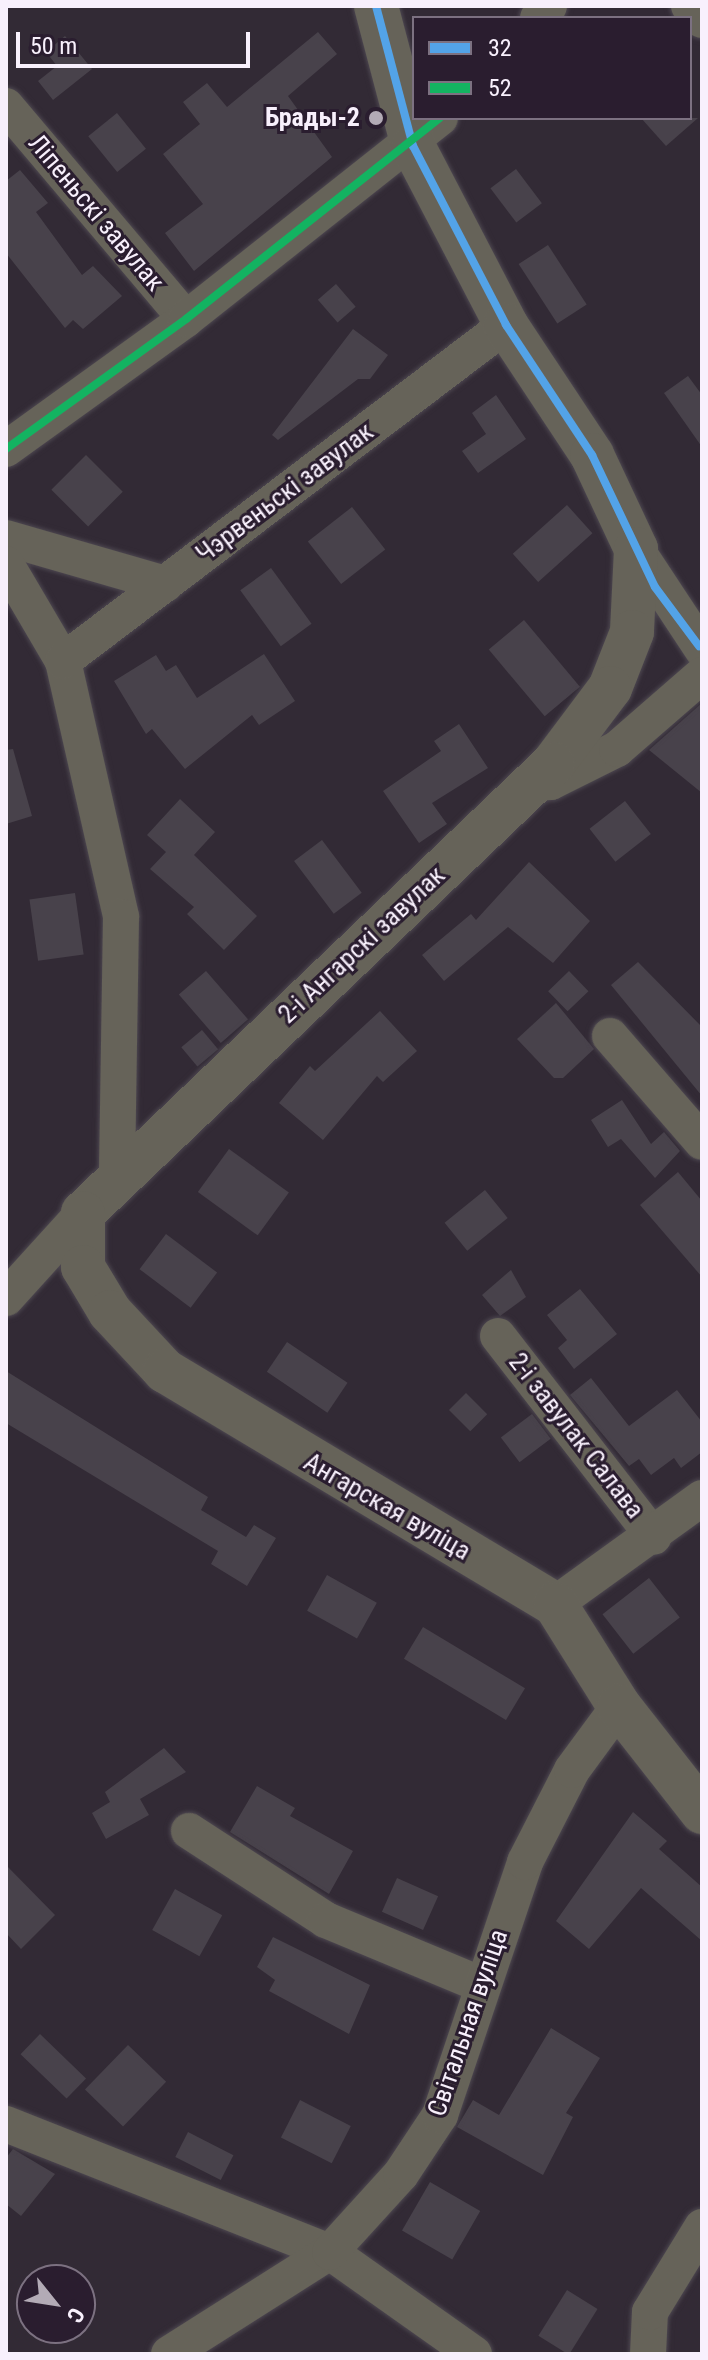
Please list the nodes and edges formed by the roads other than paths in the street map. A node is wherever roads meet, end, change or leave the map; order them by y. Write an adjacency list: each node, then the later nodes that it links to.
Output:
1 (376, 6): 4 (street)
2 (689, 6): 3 (street)
3 (702, 20)
4 (412, 97)
5 (6, 106): 7 (street, Ліпеньскі завулак)
6 (426, 132): 7 (street); 8 (street)
7 (186, 319): 9 (street)
8 (506, 325): 11 (street); 13 (street, Чэрвеньскі завулак)
9 (6, 449)
10 (6, 538): 13 (street)
11 (636, 549): 14 (street); 17 (street, 2-і Ангарскі завулак)
12 (6, 564): 15 (street)
13 (165, 584): 15 (street, Чэрвеньскі завулак)
14 (702, 649)
15 (63, 661): 20 (street)
16 (702, 675): 17 (street)
17 (533, 783): 20 (street, 2-і Ангарскі завулак)
18 (610, 1036): 19 (street)
19 (702, 1142)
20 (117, 1173): 21 (street, 2-і Ангарскі завулак)
21 (83, 1213): 22 (street, 2-і Ангарскі завулак); 26 (street, Ангарская вуліца)
22 (6, 1298)
23 (498, 1336): 25 (street, 2-і завулак Салава)
24 (702, 1498): 25 (street)
25 (654, 1537): 26 (street)
26 (555, 1604): 27 (street, Ангарская вуліца)
27 (619, 1706): 28 (street, Ангарская вуліца); 30 (street, Світальная вуліца)
28 (702, 1812)
29 (189, 1831): 30 (street)
30 (482, 1985): 33 (street, Світальная вуліца)
31 (6, 2124): 33 (street)
32 (702, 2227): 36 (street)
33 (330, 2252): 34 (street, Світальная вуліца); 35 (street)
34 (169, 2354)
35 (474, 2354)
36 (648, 2354)

